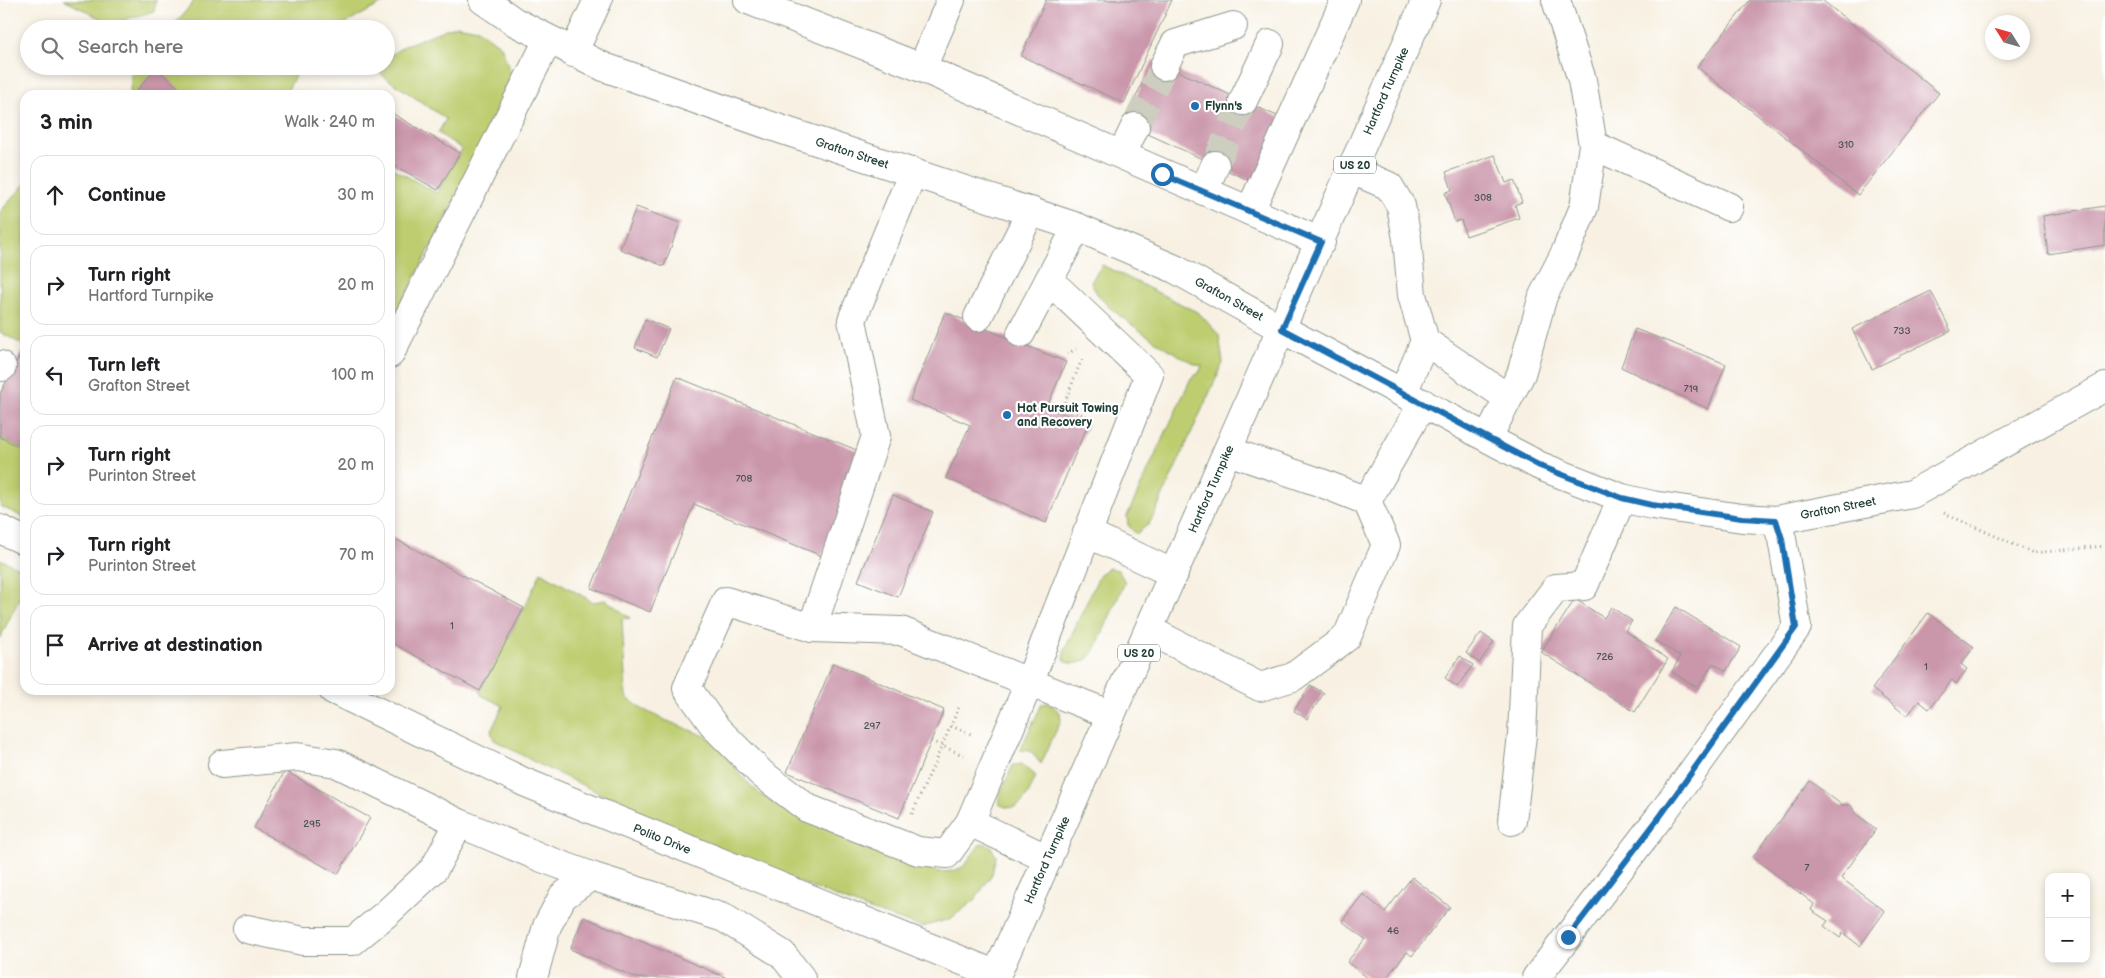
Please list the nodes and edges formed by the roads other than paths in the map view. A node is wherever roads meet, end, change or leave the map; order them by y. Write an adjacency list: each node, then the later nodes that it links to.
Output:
1 (483, 0): 9 (street, Grafton Street)
2 (598, 0): 11 (street)
3 (748, 0): 13 (street)
4 (951, 0): 13 (street)
5 (1345, 0): 24 (street)
6 (1426, 0): 19 (street, Hartford Turnpike / US 20)
7 (1556, 0): 16 (street)
8 (1233, 26): 12 (street)
9 (548, 40): 11 (street, Grafton Street); 32 (street)
10 (1270, 44): 14 (street)
11 (573, 52): 20 (street, Grafton Street)
12 (1164, 66)
13 (922, 68): 17 (street)
14 (1243, 101)
15 (1135, 128): 17 (street)
16 (1593, 145): 22 (street); 35 (street)
17 (1122, 154): 21 (street)
18 (1215, 165): 21 (street)
19 (1352, 170): 26 (street, Hartford Turnpike / US 20); 31 (street)
20 (913, 172): 23 (street, Grafton Street); 45 (street)
21 (1204, 191): 24 (street)
22 (1730, 207)
23 (1031, 211): 25 (street, Grafton Street); 28 (street)
24 (1250, 211): 26 (street)
25 (1077, 227): 27 (street); 29 (street, Grafton Street)
26 (1321, 242): 29 (street, Hartford Turnpike / US 20)
27 (1049, 280): 30 (street); 42 (street)
28 (978, 317)
29 (1282, 329): 34 (street, Grafton Street); 37 (street, Hartford Turnpike / US 20)
30 (1021, 333)
31 (1425, 341): 34 (street); 35 (street)
32 (395, 344)
33 (2105, 387): 40 (street, Grafton Street)
34 (1413, 398): 36 (street, Grafton Street); 39 (street)
35 (1508, 398): 36 (street)
36 (1488, 437): 38 (street, Grafton Street)
37 (1228, 451): 39 (street); 44 (street, Hartford Turnpike / US 20)
38 (1622, 498): 40 (street, Grafton Street); 51 (street)
39 (1367, 501): 46 (street)
40 (1776, 520): 60 (street)
41 (0, 529): 43 (street)
42 (1087, 533): 44 (street); 47 (street)
43 (20, 539)
44 (1174, 574): 46 (street, Hartford Turnpike / US 20)
45 (812, 628): 47 (street); 52 (street)
46 (1149, 630): 49 (street, Hartford Turnpike / US 20)
47 (1029, 682): 49 (street); 52 (street)
48 (343, 695): 57 (street, Polito Drive)
49 (1111, 715): 54 (street, Hartford Turnpike / US 20)
50 (222, 764): 53 (street)
51 (1512, 821)
52 (970, 822): 54 (street)
53 (459, 823): 55 (street); 56 (street)
54 (1048, 859): 57 (street, Hartford Turnpike / US 20)
55 (591, 876): 58 (street); 59 (street)
56 (247, 929)
57 (996, 977)
58 (533, 978)
59 (802, 978)
60 (1536, 978)

